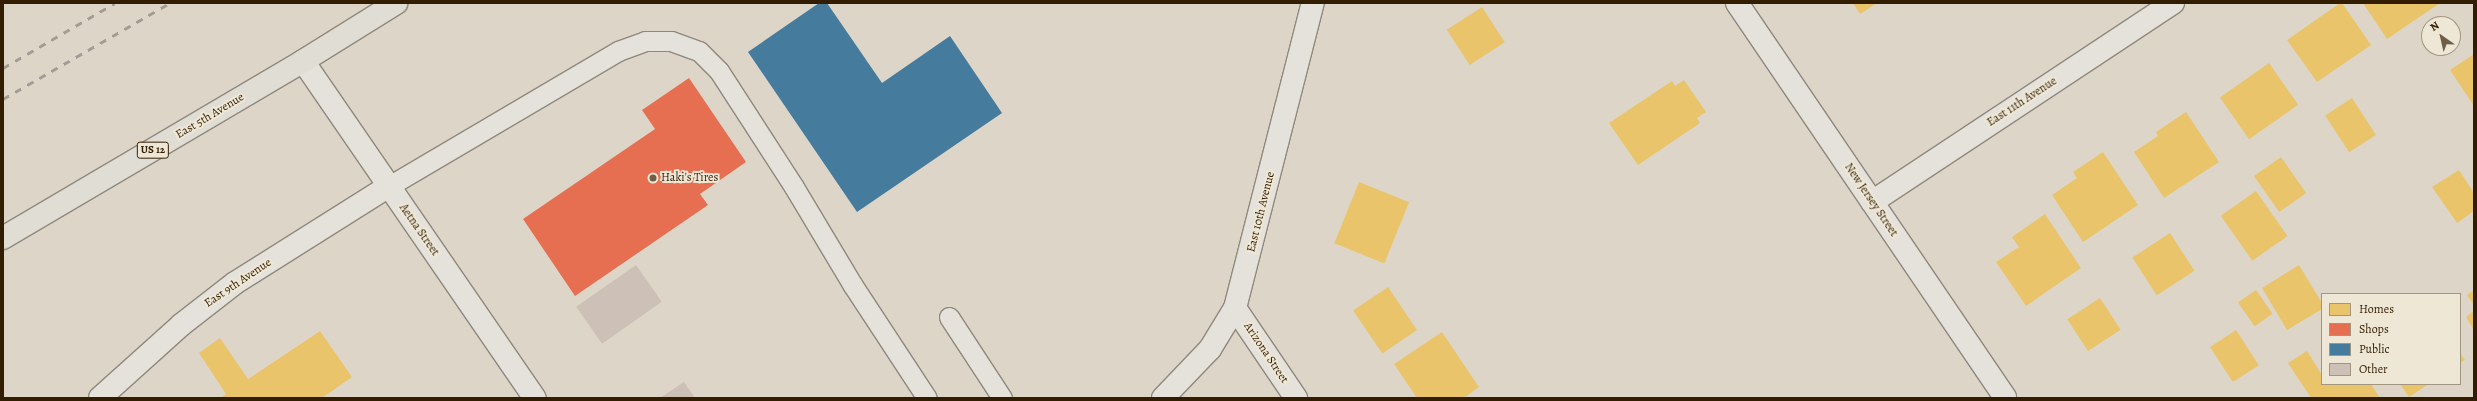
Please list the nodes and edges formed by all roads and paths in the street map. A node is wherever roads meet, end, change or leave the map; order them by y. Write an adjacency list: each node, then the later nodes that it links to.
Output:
1 (396, 3): 5 (main road, East 5th Avenue / US 12)
2 (1313, 3): 9 (street, East 10th Avenue)
3 (1736, 3): 7 (street, New Jersey Street)
4 (2173, 3): 7 (street, East 11th Avenue)
5 (303, 61): 6 (street, Aetna Street); 8 (main road, East 5th Avenue / US 12)
6 (390, 186): 11 (street, East 9th Avenue); 12 (street, Aetna Street); 13 (lane)
7 (1872, 202): 17 (street, New Jersey Street)
8 (3, 238)
9 (1235, 308): 15 (street, East 10th Avenue); 16 (street, Arizona Street)
10 (949, 317): 14 (lane)
11 (100, 398)
12 (535, 398)
13 (927, 398)
14 (1002, 398)
15 (1162, 398)
16 (1296, 398)
17 (2005, 398)

